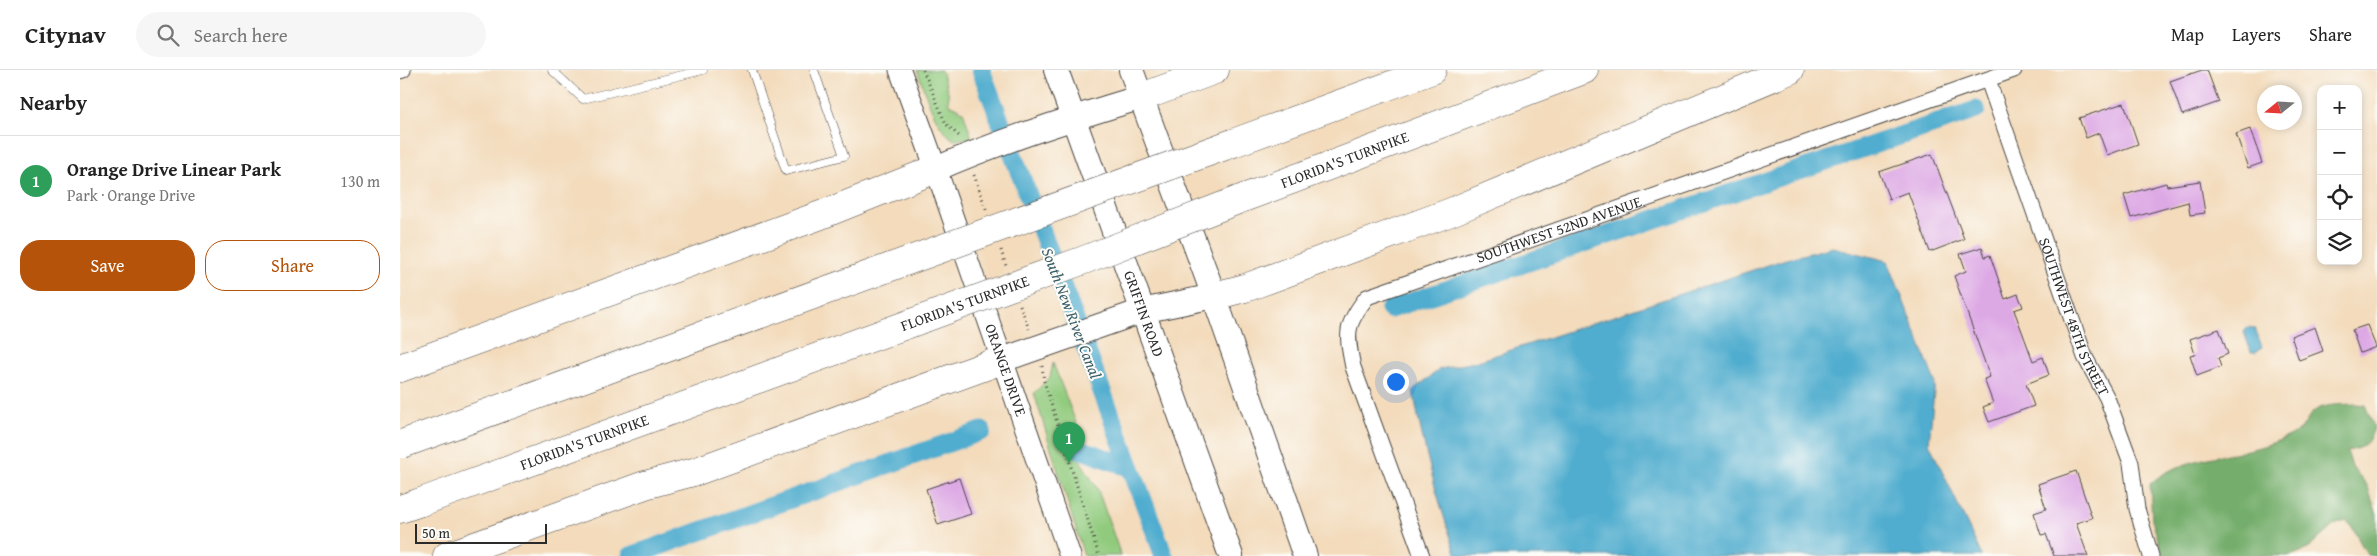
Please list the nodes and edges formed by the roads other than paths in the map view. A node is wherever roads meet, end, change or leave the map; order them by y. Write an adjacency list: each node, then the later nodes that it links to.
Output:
1 (552, 70): 2 (lane)
2 (703, 70)
3 (752, 70): 4 (lane)
4 (814, 70)
5 (900, 70): 16 (street, ORANGE DRIVE)
6 (1056, 70): 15 (main road, GRIFFIN ROAD)
7 (1131, 70): 14 (main road)
8 (1215, 70): 14 (highway)
9 (1432, 70): 21 (highway, bridge)
10 (1584, 70): 22 (highway, FLORIDA'S TURNPIKE, bridge)
11 (1790, 70): 17 (highway)
12 (2014, 70): 13 (street, SOUTHWEST 52ND AVENUE)
13 (1988, 80): 27 (street, SOUTHWEST 52ND AVENUE); 28 (street, SOUTHWEST 48TH STREET)
14 (1142, 97): 15 (main road); 17 (main road)
15 (1073, 118): 16 (main road); 18 (main road, GRIFFIN ROAD)
16 (936, 169): 19 (street, ORANGE DRIVE); 20 (highway)
17 (1214, 296): 18 (main road); 26 (main road)
18 (1142, 311): 19 (main road); 25 (main road, GRIFFIN ROAD)
19 (1002, 360): 23 (highway); 24 (street, ORANGE DRIVE)
20 (400, 368)
21 (401, 445)
22 (411, 506)
23 (447, 556)
24 (1070, 556)
25 (1231, 556)
26 (1305, 556)
27 (1422, 556)
28 (2151, 556)

